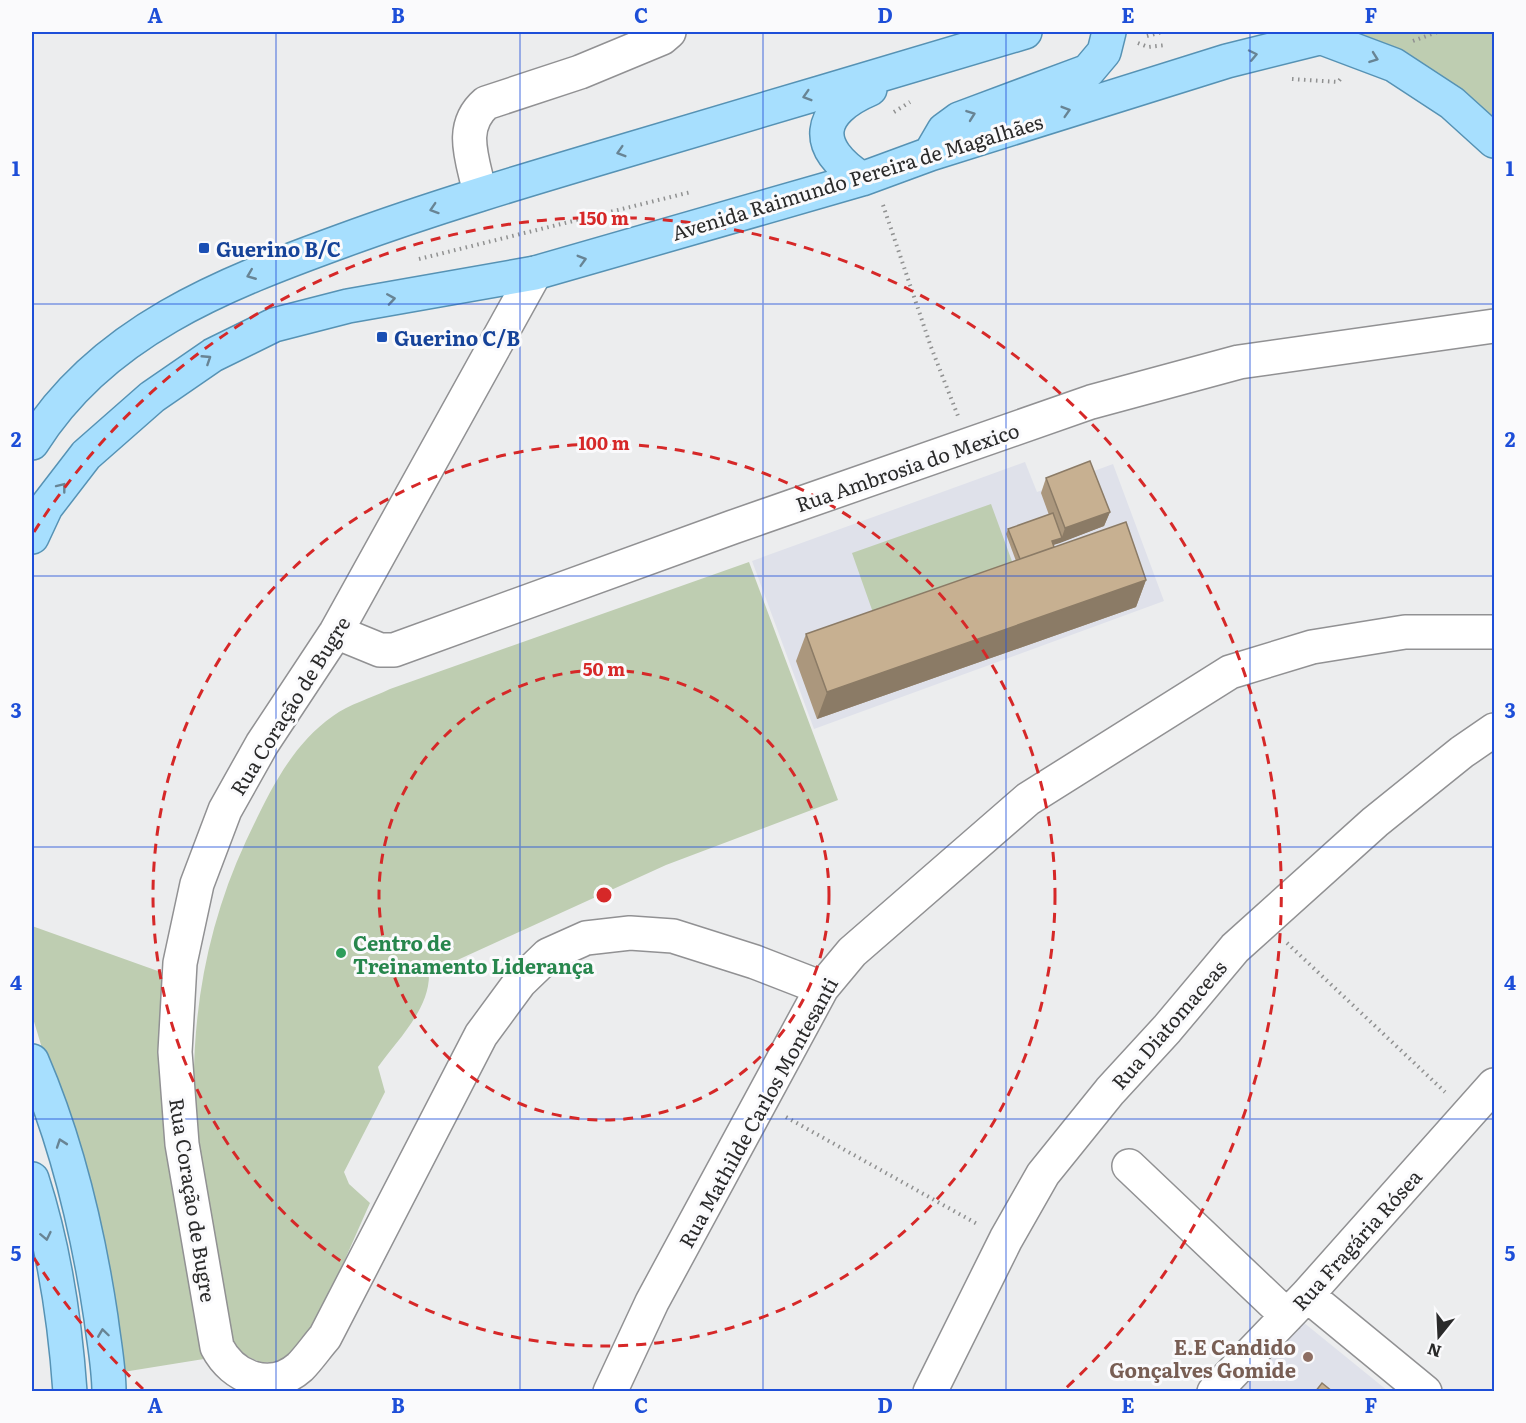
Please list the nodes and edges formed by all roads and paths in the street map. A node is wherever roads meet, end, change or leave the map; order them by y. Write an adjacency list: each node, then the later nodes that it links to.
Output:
1 (669, 32): 13 (street)
2 (1025, 32): 7 (main road)
3 (1109, 32): 11 (main road, one-way to 3)
4 (1162, 32): 6 (path)
5 (1320, 34): 10 (main road, one-way to 10); 11 (main road, Avenida Raimundo Pereira de Magalhães, one-way to 5)
6 (1148, 36)
7 (939, 56): 12 (main road); 13 (main road, one-way to 13)
8 (1292, 80): 9 (path)
9 (1338, 82)
10 (1494, 141)
11 (930, 154): 12 (main road, Avenida Raimundo Pereira de Magalhães)
12 (867, 177): 14 (main road, Avenida Raimundo Pereira de Magalhães, one-way to 12); 17 (path)
13 (480, 194): 16 (main road, one-way to 16)
14 (535, 273): 18 (main road, Avenida Raimundo Pereira de Magalhães, one-way to 14); 19 (street, Rua Coração de Bugre)
15 (1494, 326): 17 (street, Rua Ambrosia do Mexico)
16 (32, 443)
17 (969, 444): 19 (street, Rua Ambrosia do Mexico)
18 (32, 537)
19 (336, 632): 23 (street, Rua Coração de Bugre)
20 (1494, 632): 23 (street, Rua Mathilde Carlos Montesanti)
21 (1494, 730): 35 (street, Rua Diatomaceas)
22 (1306, 960): 25 (path)
23 (822, 988): 27 (street, Rua Mathilde Carlos Montesanti)
24 (32, 1061): 33 (main road, one-way to 24)
25 (1424, 1072)
26 (1494, 1086): 31 (street, Rua Fragária Rósea)
27 (759, 1102): 30 (path); 34 (street, Rua Mathilde Carlos Montesanti)
28 (1129, 1166): 31 (street)
29 (32, 1179): 32 (main road, one-way to 32)
30 (974, 1222)
31 (1297, 1305): 36 (street, Rua Fragária Rósea); 37 (street)
32 (70, 1392)
33 (110, 1392)
34 (610, 1392)
35 (930, 1392)
36 (1214, 1392)
37 (1425, 1392)

